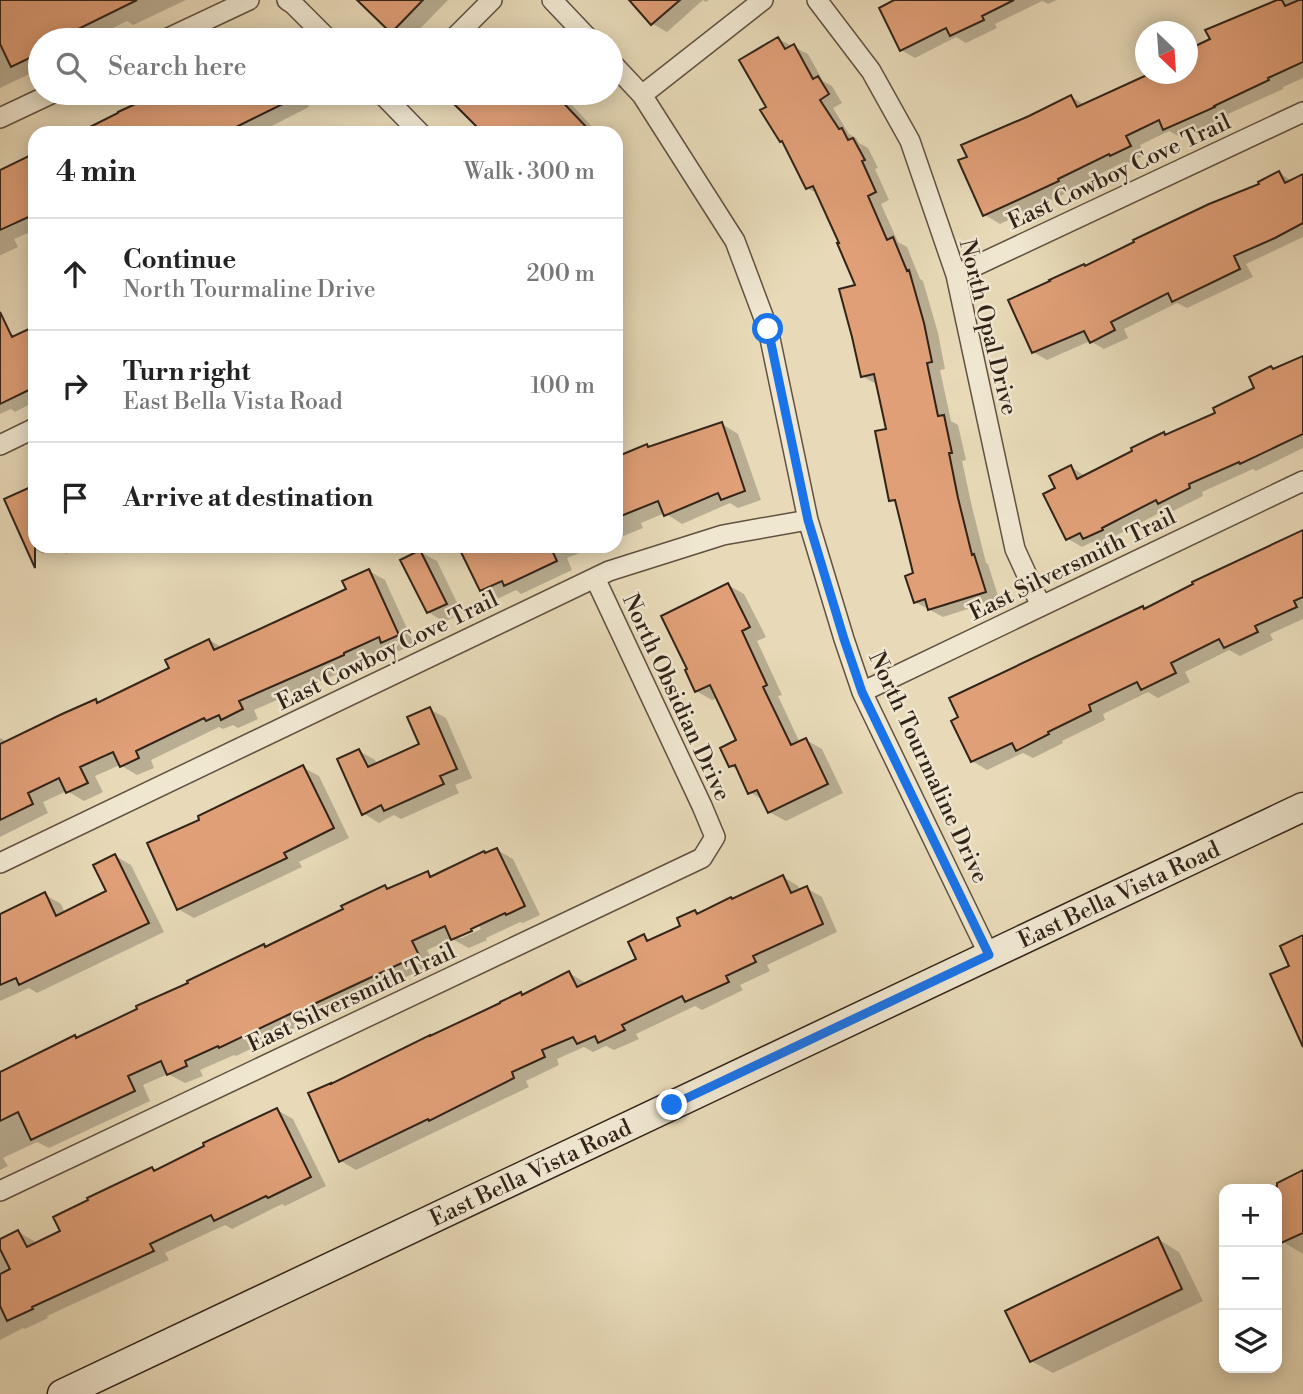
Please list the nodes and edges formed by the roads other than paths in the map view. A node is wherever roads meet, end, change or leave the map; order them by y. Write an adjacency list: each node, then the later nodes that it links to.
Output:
1 (248, 0): 7 (street)
2 (287, 0): 8 (street)
3 (492, 0): 9 (street)
4 (552, 0): 10 (street)
5 (763, 0): 12 (street)
6 (817, 0): 18 (street, North Opal Drive)
7 (189, 28)
8 (317, 28)
9 (464, 28)
10 (579, 28)
11 (623, 75): 12 (street, North Tourmaline Drive)
12 (642, 95): 22 (street, North Tourmaline Drive)
13 (28, 105): 16 (street)
14 (397, 105): 17 (street)
15 (1303, 112): 18 (street, East Cowboy Cove Trail)
16 (0, 118)
17 (414, 126)
18 (956, 275): 24 (street, North Opal Drive)
19 (28, 431): 20 (street)
20 (0, 445)
21 (1303, 481): 24 (street, East Silversmith Trail)
22 (808, 520): 23 (street, East Cowboy Cove Trail); 25 (street, North Tourmaline Drive)
23 (595, 578): 27 (street, North Obsidian Drive); 28 (street, East Cowboy Cove Trail)
24 (1041, 606): 25 (street, East Silversmith Trail)
25 (862, 692): 29 (street, North Tourmaline Drive)
26 (1303, 807): 29 (street, East Bella Vista Road)
27 (715, 837): 30 (street, East Silversmith Trail)
28 (0, 863)
29 (989, 955): 31 (street, East Bella Vista Road)
30 (0, 1191)
31 (62, 1394)

